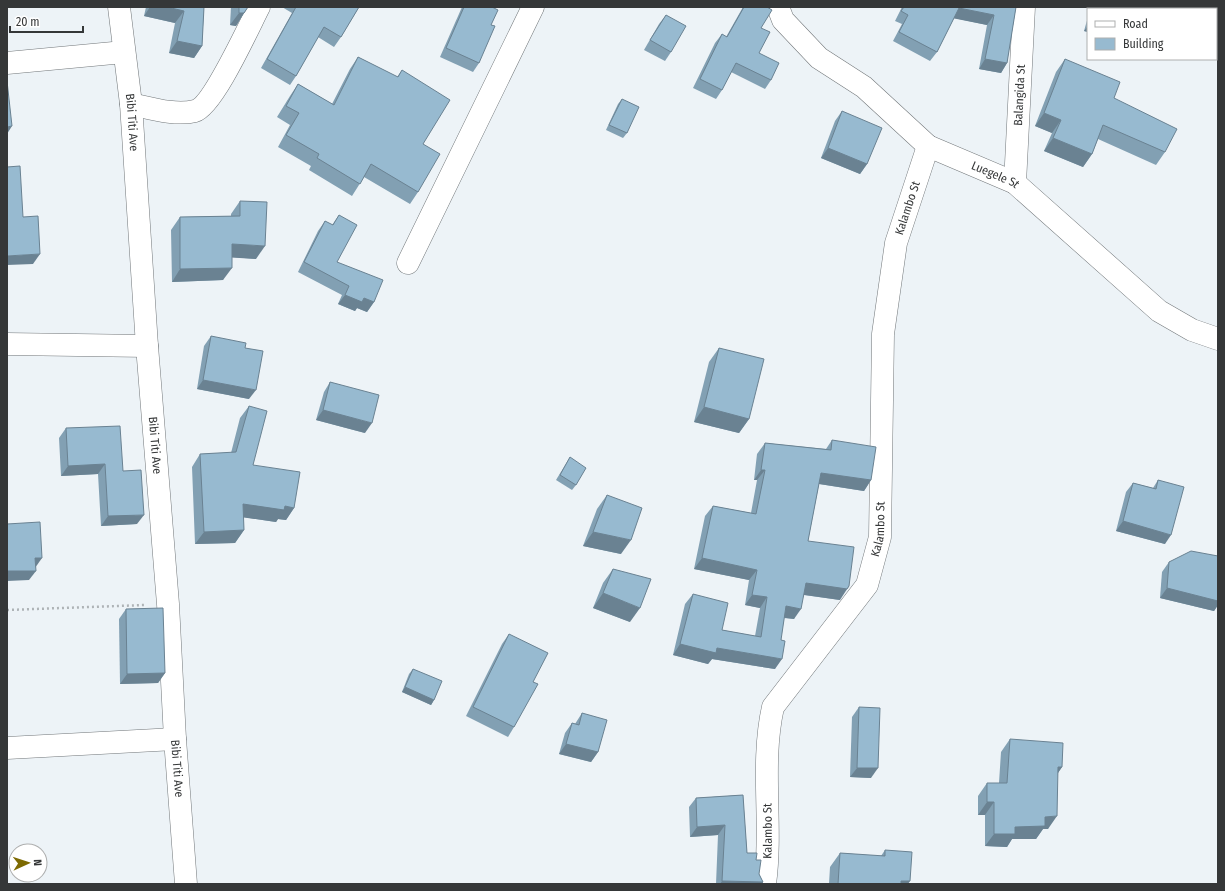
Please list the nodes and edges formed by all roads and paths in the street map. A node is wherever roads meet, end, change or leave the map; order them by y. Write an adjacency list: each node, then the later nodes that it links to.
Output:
1 (119, 7): 6 (street, Bibi Titi Ave)
2 (259, 7): 8 (street)
3 (533, 7): 11 (street)
4 (778, 7): 9 (street, Luegele St)
5 (1024, 7): 10 (street, Balangida St)
6 (124, 52): 7 (street); 8 (street, Bibi Titi Ave)
7 (7, 63)
8 (131, 104): 14 (street, Bibi Titi Ave)
9 (928, 146): 10 (street, Luegele St); 20 (street, Kalambo St)
10 (1015, 183): 12 (street, Luegele St)
11 (408, 263)
12 (1218, 339)
13 (7, 344): 14 (street)
14 (147, 346): 15 (street, Bibi Titi Ave)
15 (168, 604): 16 (path); 17 (street, Bibi Titi Ave)
16 (7, 610)
17 (175, 739): 18 (street); 19 (street, Bibi Titi Ave)
18 (7, 748)
19 (186, 884)
20 (765, 884)

